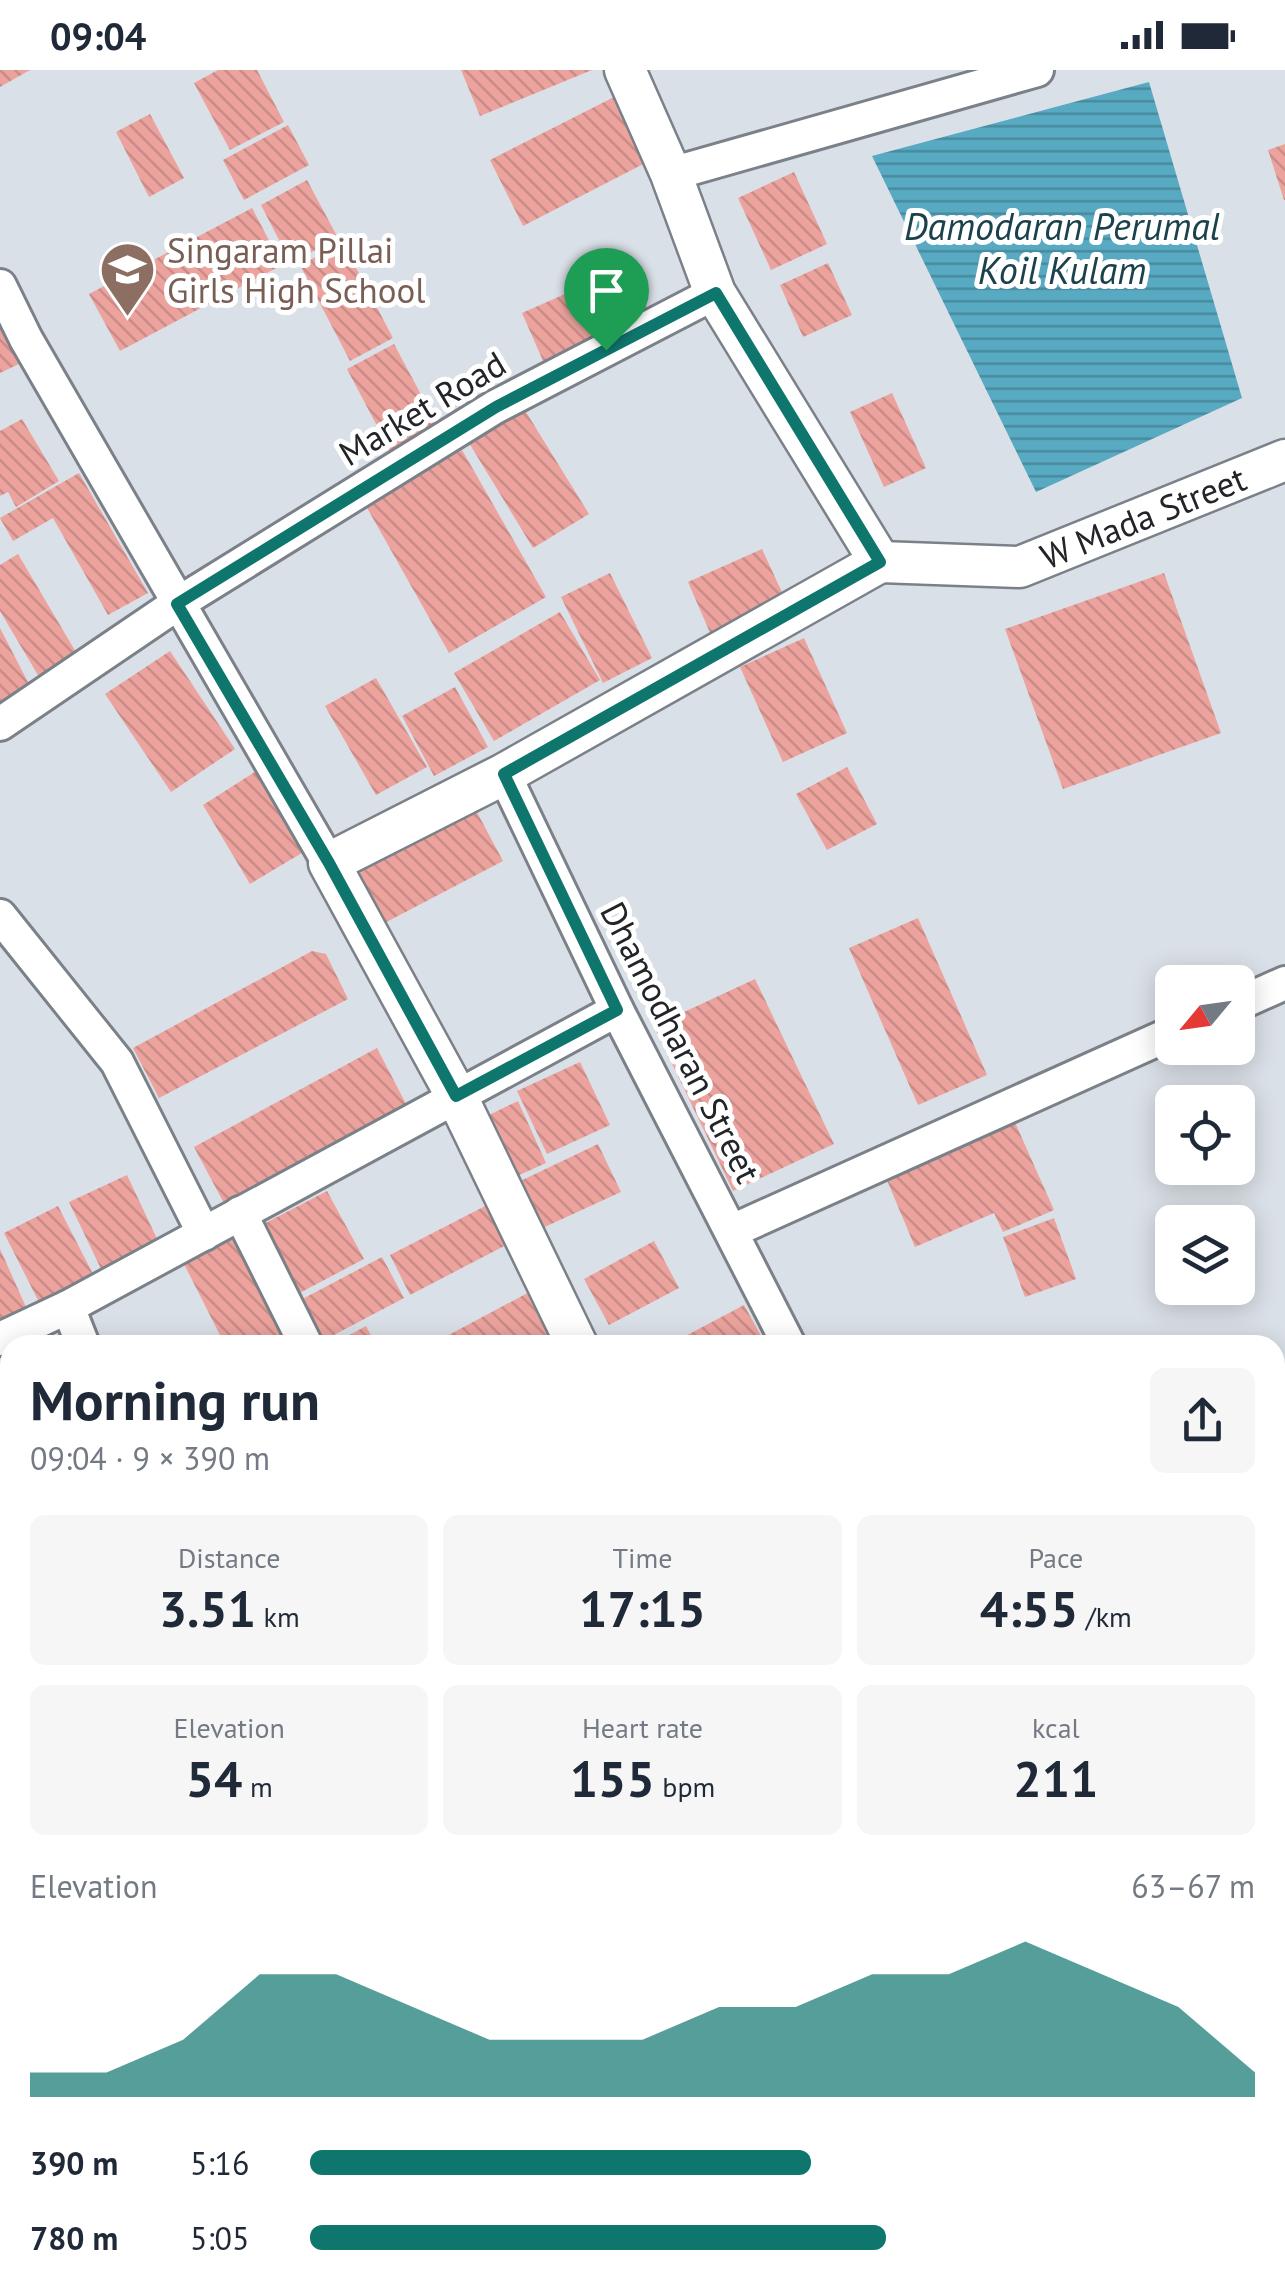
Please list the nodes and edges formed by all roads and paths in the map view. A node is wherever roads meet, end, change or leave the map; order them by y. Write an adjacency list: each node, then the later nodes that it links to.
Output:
1 (625, 70): 3 (street)
2 (1038, 70): 3 (street)
3 (671, 174): 5 (street)
4 (0, 286): 8 (street)
5 (716, 293): 7 (street); 8 (street, Market Road)
6 (1285, 460): 7 (street, W Mada Street)
7 (880, 562): 10 (street)
8 (177, 604): 9 (street, Market Road); 11 (street)
9 (0, 724)
10 (504, 774): 11 (street); 15 (street, Dhamodharan Street)
11 (329, 863): 17 (street)
12 (0, 916): 20 (street)
13 (1285, 983): 14 (street)
14 (1255, 996)
15 (617, 1010): 17 (street); 19 (street, Dhamodharan Street)
16 (1155, 1041): 19 (street)
17 (456, 1096): 18 (street); 25 (street)
18 (240, 1214): 20 (street); 24 (street)
19 (732, 1231): 26 (street, Dhamodharan Street)
20 (204, 1234): 21 (street)
21 (68, 1306): 22 (street); 23 (street)
22 (10, 1335)
23 (79, 1335)
24 (301, 1335)
25 (571, 1335)
26 (785, 1335)

